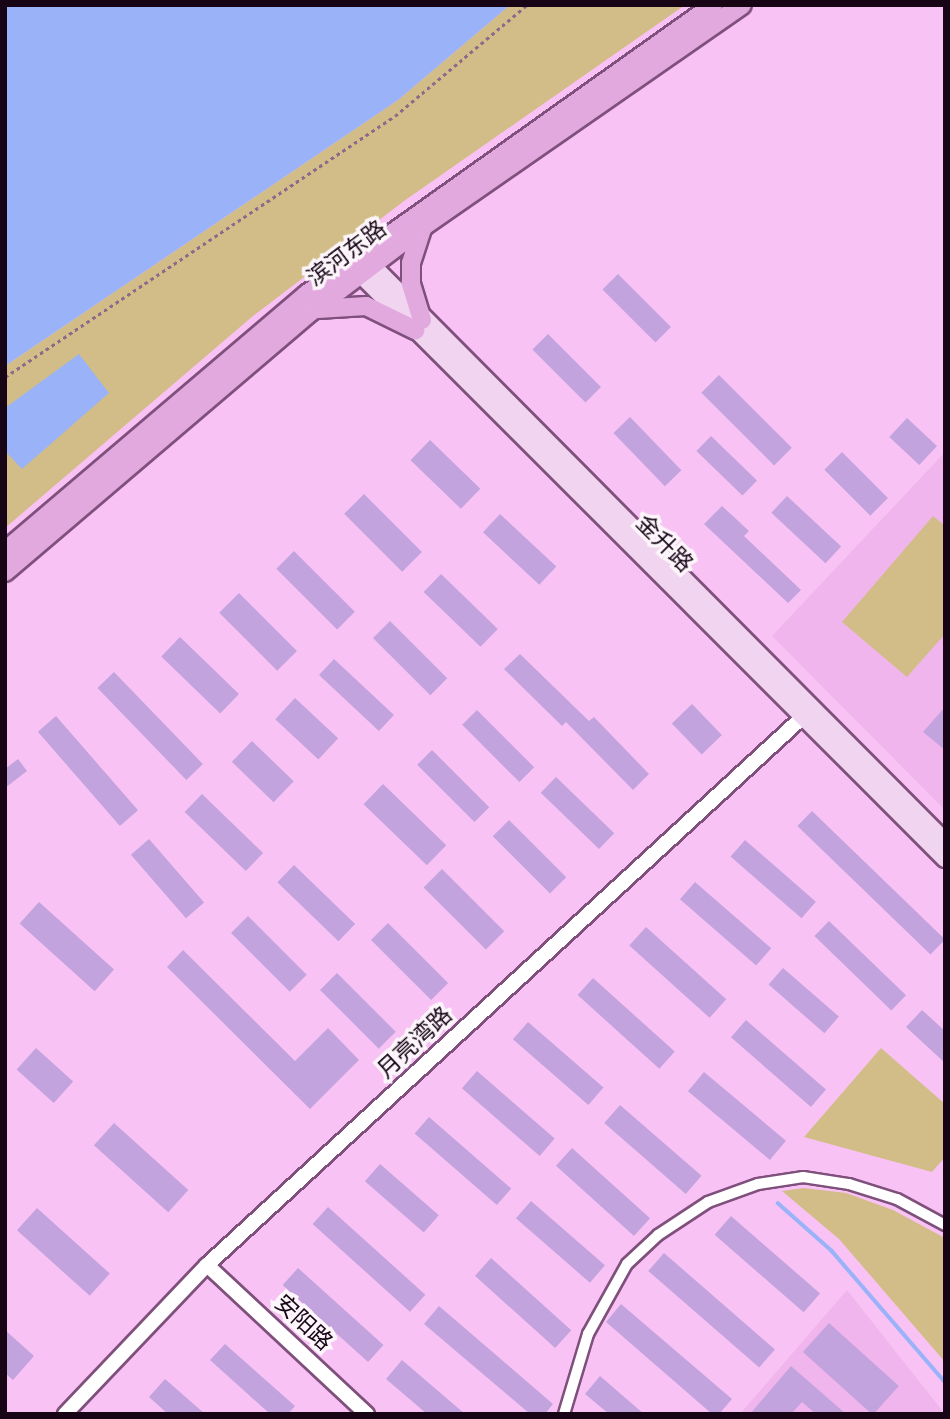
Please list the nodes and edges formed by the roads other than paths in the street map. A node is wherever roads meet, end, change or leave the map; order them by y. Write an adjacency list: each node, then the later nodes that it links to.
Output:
1 (713, 5): 4 (main road, 滨河东路)
2 (743, 5): 3 (main road, 滨河东路)
3 (424, 226): 4 (main road, 滨河东路); 6 (main road)
4 (360, 264): 5 (main road, 滨河东路); 6 (main road, 金升路); 7 (main road, 滨河东路)
5 (312, 311): 6 (main road); 8 (main road, 滨河东路)
6 (418, 325): 9 (main road, 金升路); 10 (main road, 金升路)
7 (5, 551)
8 (5, 572)
9 (805, 715): 11 (main road, 金升路); 14 (street, 月亮湾路)
10 (945, 841)
11 (945, 859)
12 (945, 1208): 13 (street)
13 (941, 1222): 17 (street)
14 (207, 1265): 15 (street, 月亮湾路); 16 (street, 安阳路)
15 (65, 1414)
16 (367, 1414)
17 (564, 1414)

